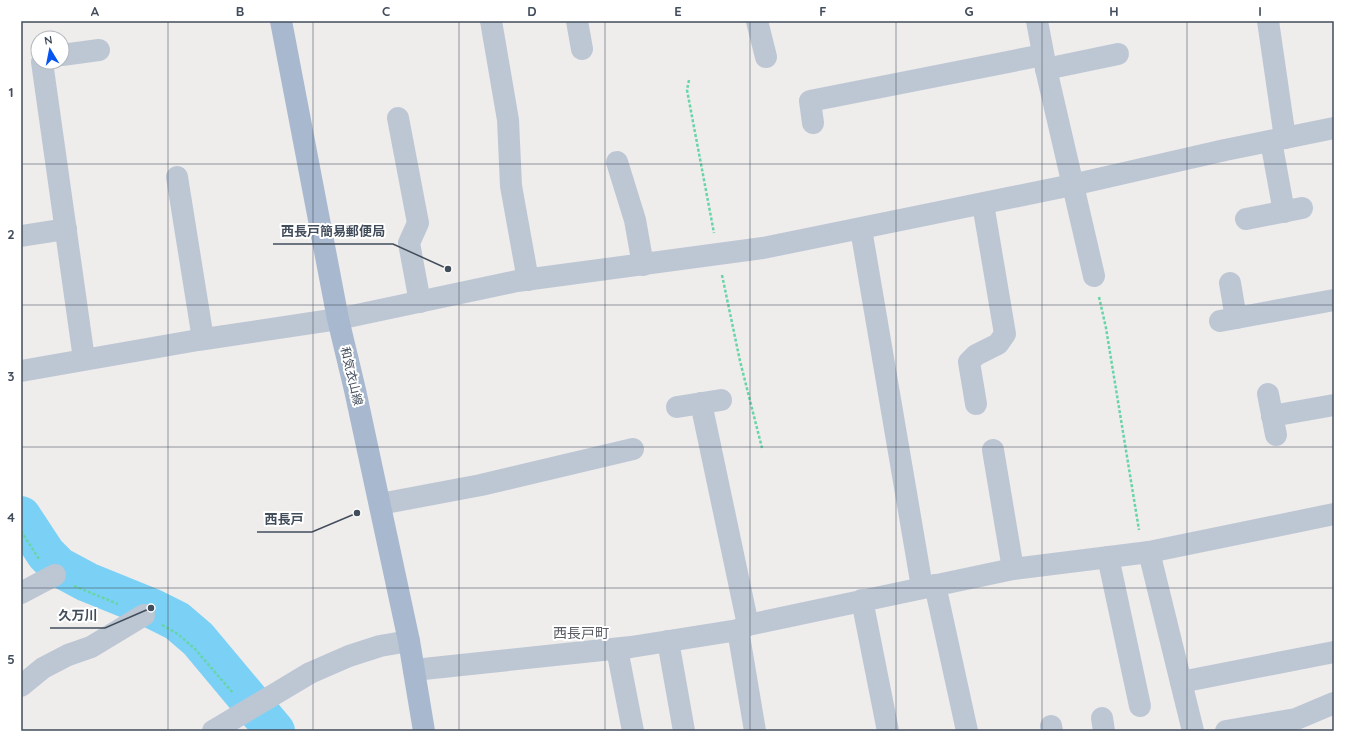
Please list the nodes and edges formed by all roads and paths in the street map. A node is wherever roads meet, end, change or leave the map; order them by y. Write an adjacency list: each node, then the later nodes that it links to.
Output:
1 (281, 21): 32 (main road, 和気衣山線)
2 (491, 21): 28 (street)
3 (577, 21): 7 (street)
4 (757, 21): 11 (street)
5 (1037, 21): 12 (street)
6 (1268, 21): 17 (street)
7 (582, 49)
8 (99, 50): 9 (street)
9 (70, 54)
10 (1118, 54): 12 (street)
11 (766, 57)
12 (1044, 62): 15 (street); 20 (street)
13 (43, 70): 23 (street)
14 (398, 118): 31 (street)
15 (814, 123)
16 (1334, 128): 17 (street)
17 (1278, 139): 20 (street); 22 (street)
18 (617, 162): 26 (street)
19 (177, 177): 33 (street)
20 (1072, 185): 21 (street); 27 (street)
21 (983, 204): 24 (street); 37 (street)
22 (1246, 219)
23 (66, 229): 25 (street); 34 (street)
24 (861, 229): 26 (street); 48 (street)
25 (21, 236)
26 (643, 264): 28 (street)
27 (1094, 276): 44 (path)
28 (528, 280): 31 (street)
29 (1230, 283): 30 (street)
30 (1334, 300)
31 (420, 302): 32 (street)
32 (338, 319): 33 (street); 42 (main road, 和気衣山線)
33 (204, 339): 34 (street)
34 (84, 359): 35 (street)
35 (21, 371)
36 (1268, 394): 38 (street)
37 (976, 404)
38 (1334, 405)
39 (677, 407): 52 (street)
40 (633, 449): 42 (street)
41 (993, 450): 46 (street)
42 (380, 504): 53 (main road, 和気衣山線)
43 (1334, 514): 44 (street)
44 (1146, 552): 45 (street); 58 (street)
45 (1108, 557): 46 (street); 61 (street)
46 (1013, 569): 48 (street)
47 (55, 575): 49 (street)
48 (928, 586): 50 (street); 69 (street)
49 (21, 593)
50 (862, 600): 52 (street); 68 (street)
51 (144, 615): 59 (street)
52 (743, 627): 54 (street); 67 (street)
53 (409, 641): 57 (main road, 和気衣山線); 63 (street)
54 (668, 641): 55 (street); 66 (street)
55 (618, 649): 57 (street); 65 (street)
56 (1334, 652): 58 (street)
57 (414, 670): 64 (main road, 和気衣山線)
58 (1181, 682): 70 (street)
59 (21, 686)
60 (1334, 704): 62 (street)
61 (1140, 706)
62 (1297, 725): 71 (street)
63 (213, 731)
64 (424, 731)
65 (633, 731)
66 (684, 731)
67 (755, 731)
68 (888, 731)
69 (968, 731)
70 (1193, 731)
71 (1226, 731)

